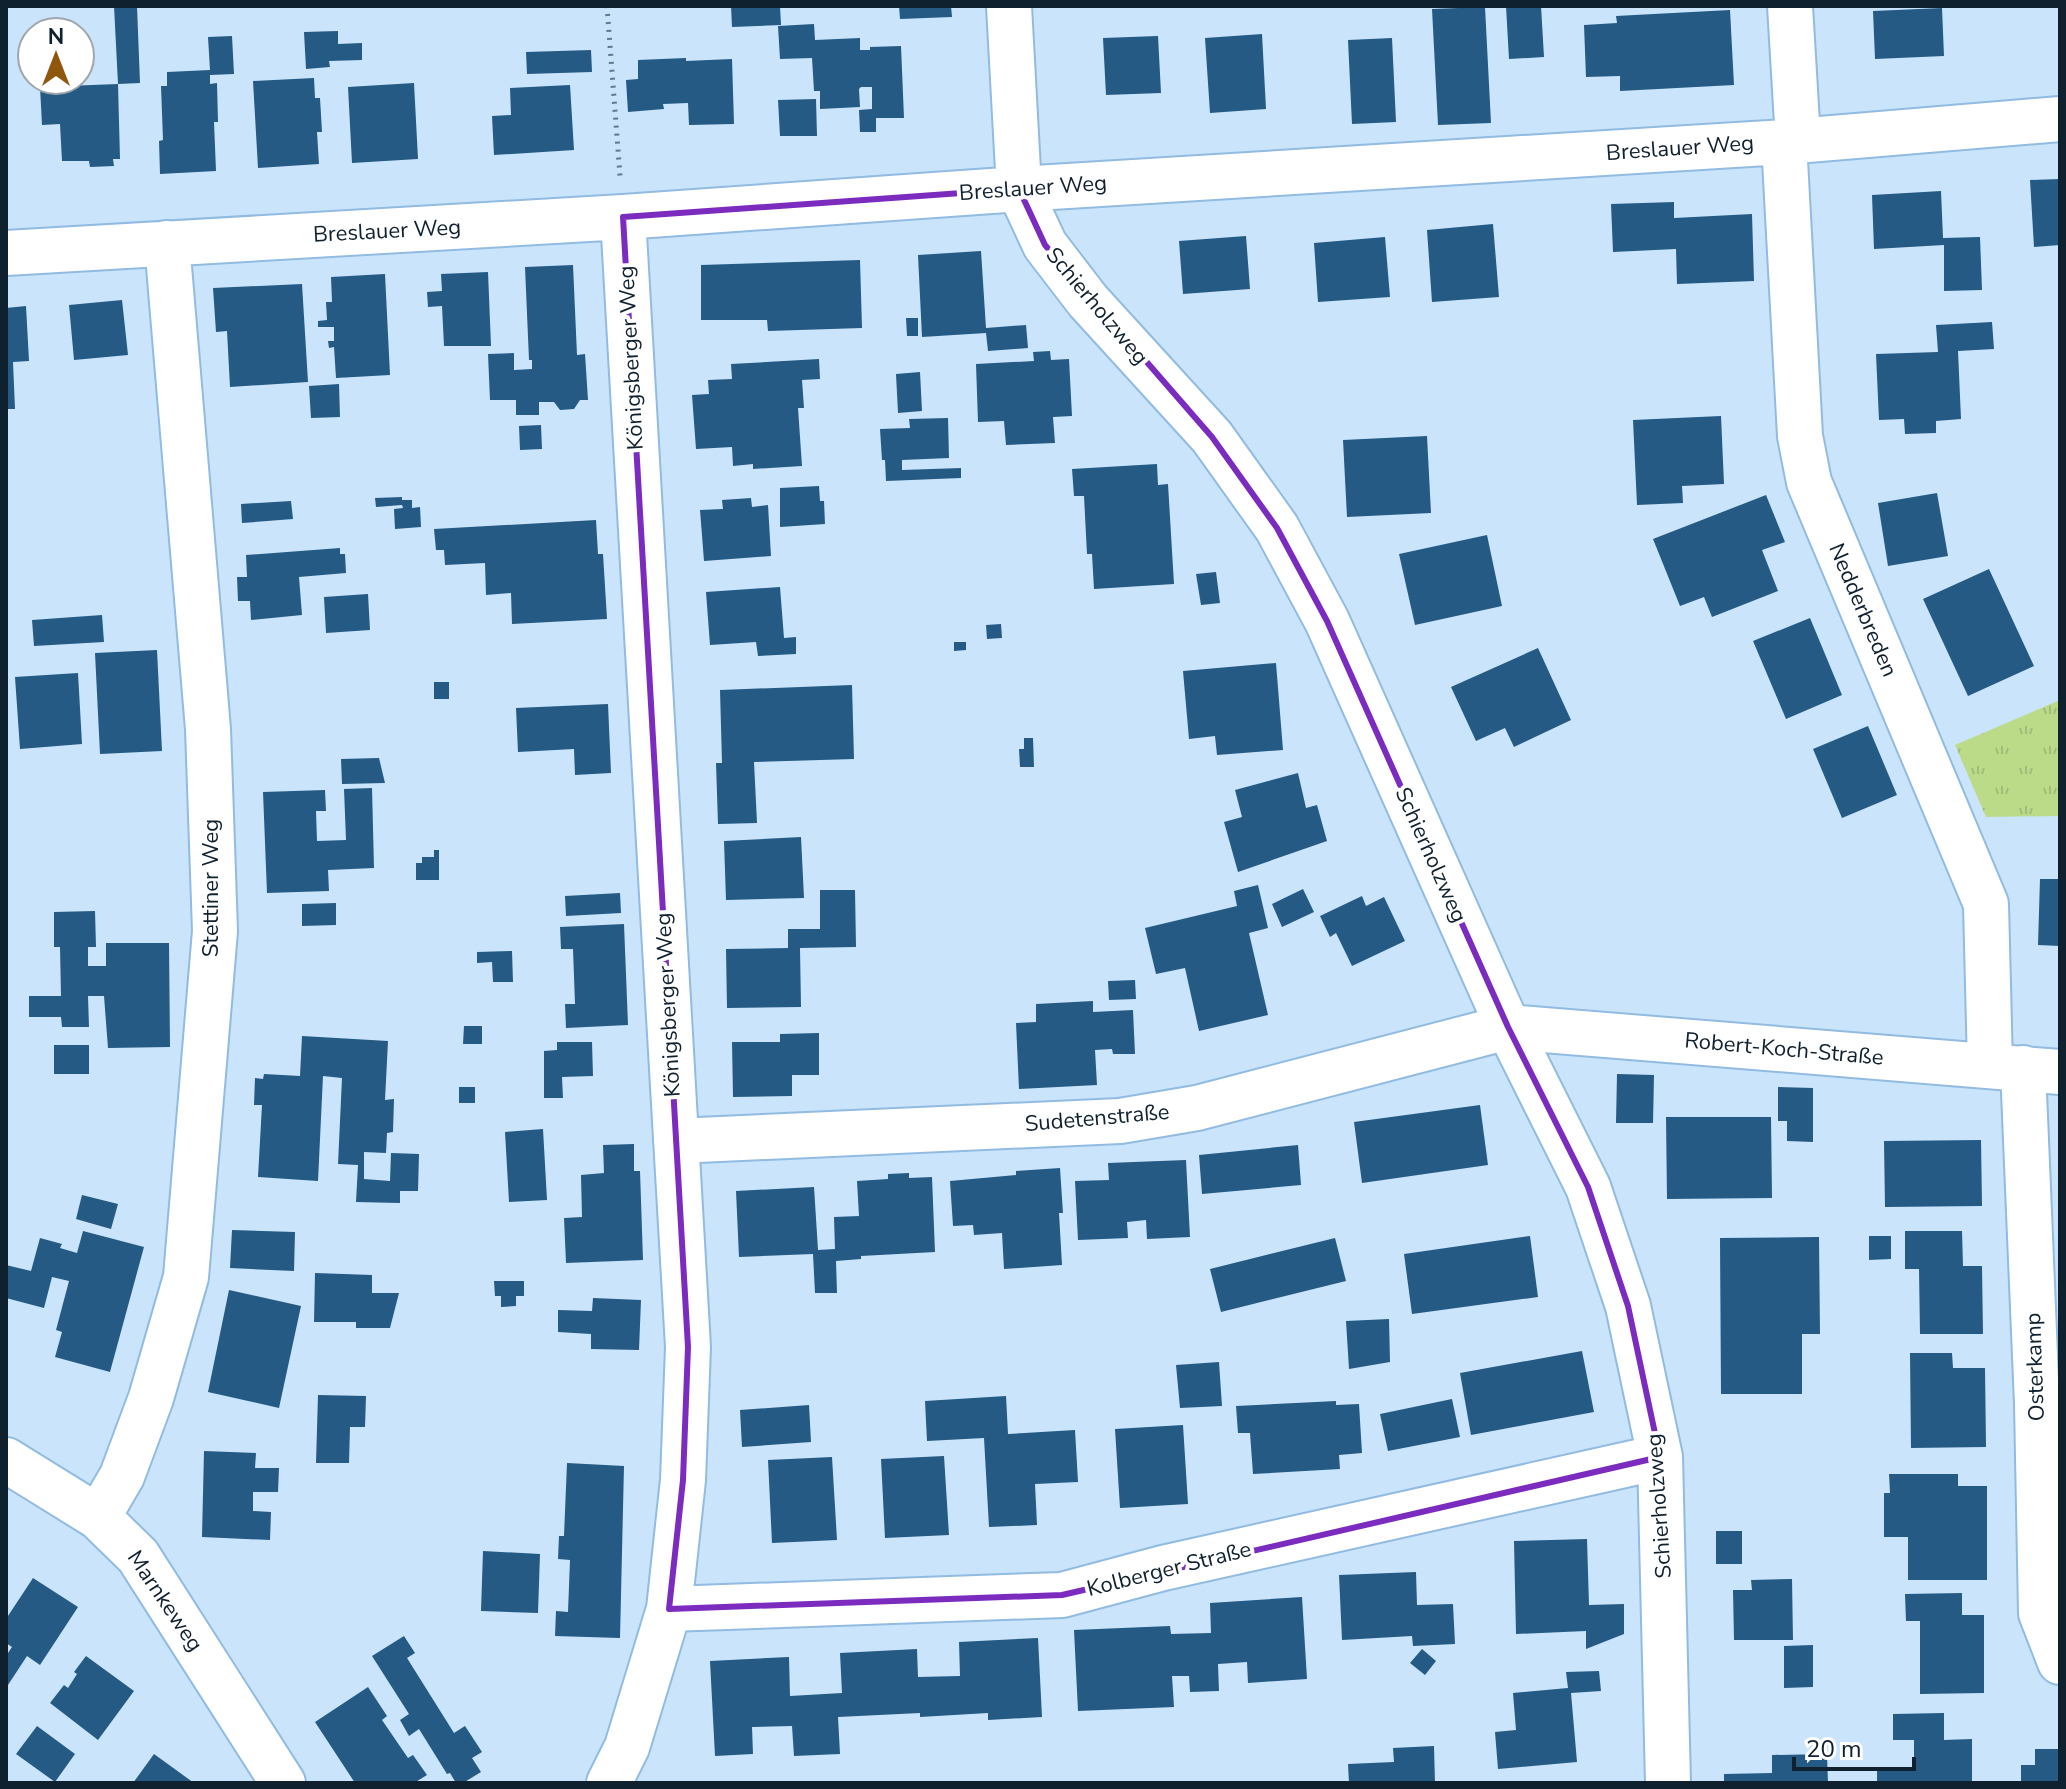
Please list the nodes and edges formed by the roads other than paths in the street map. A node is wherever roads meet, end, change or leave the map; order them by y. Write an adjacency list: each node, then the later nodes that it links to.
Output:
1 (1009, 6): 5 (street, Schierholzweg)
2 (1790, 6): 4 (street, Nedderbreden)
3 (2060, 119): 4 (street, Breslauer Weg)
4 (1791, 141): 5 (street, Breslauer Weg); 10 (street, Nedderbreden)
5 (1019, 189): 6 (street, Breslauer Weg); 9 (street, Schierholzweg)
6 (623, 217): 7 (street, Breslauer Weg); 11 (street, Königsberger Weg)
7 (167, 243): 8 (street, Breslauer Weg); 14 (street, Stettiner Weg)
8 (6, 253)
9 (1508, 1027): 10 (street, Robert-Koch-Straße); 11 (street, Sudetenstraße); 12 (street, Schierholzweg)
10 (2024, 1069): 16 (street, Osterkamp)
11 (676, 1141): 15 (street, Königsberger Weg)
12 (1660, 1457): 15 (street, Kolberger Straße); 19 (street, Schierholzweg)
13 (6, 1460): 14 (street, Marnkeweg)
14 (98, 1517): 17 (street, Marnkeweg)
15 (669, 1609): 18 (street, Königsberger Weg)
16 (2060, 1662)
17 (283, 1783)
18 (609, 1783)
19 (1668, 1783)

